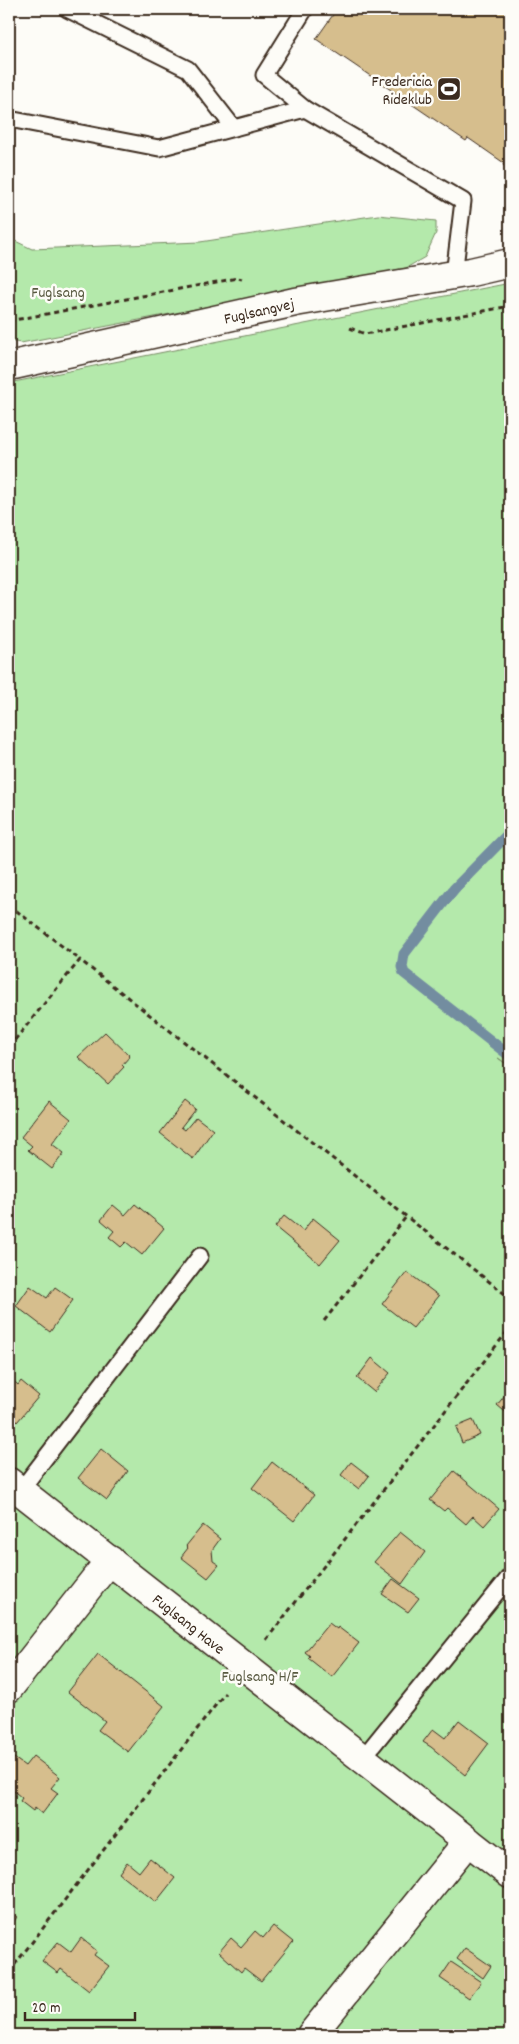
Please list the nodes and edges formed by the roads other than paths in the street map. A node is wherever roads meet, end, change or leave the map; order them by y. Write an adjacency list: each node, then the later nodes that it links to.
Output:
1 (66, 9): 5 (lane)
2 (305, 9): 3 (lane)
3 (305, 109): 5 (lane); 7 (lane)
4 (9, 119): 5 (lane)
5 (234, 128)
6 (510, 263): 7 (street, Fuglsangvej)
7 (454, 275): 8 (street, Fuglsangvej)
8 (9, 366)
9 (200, 1256): 10 (lane, Fuglsang Have)
10 (15, 1486): 11 (street, Fuglsang Have)
11 (110, 1560): 13 (street); 14 (street, Fuglsang Have)
12 (510, 1576): 14 (lane)
13 (9, 1688)
14 (362, 1759): 15 (street, Fuglsang Have)
15 (468, 1841): 16 (street, Fuglsang Have); 17 (street)
16 (510, 1874)
17 (311, 2035)

